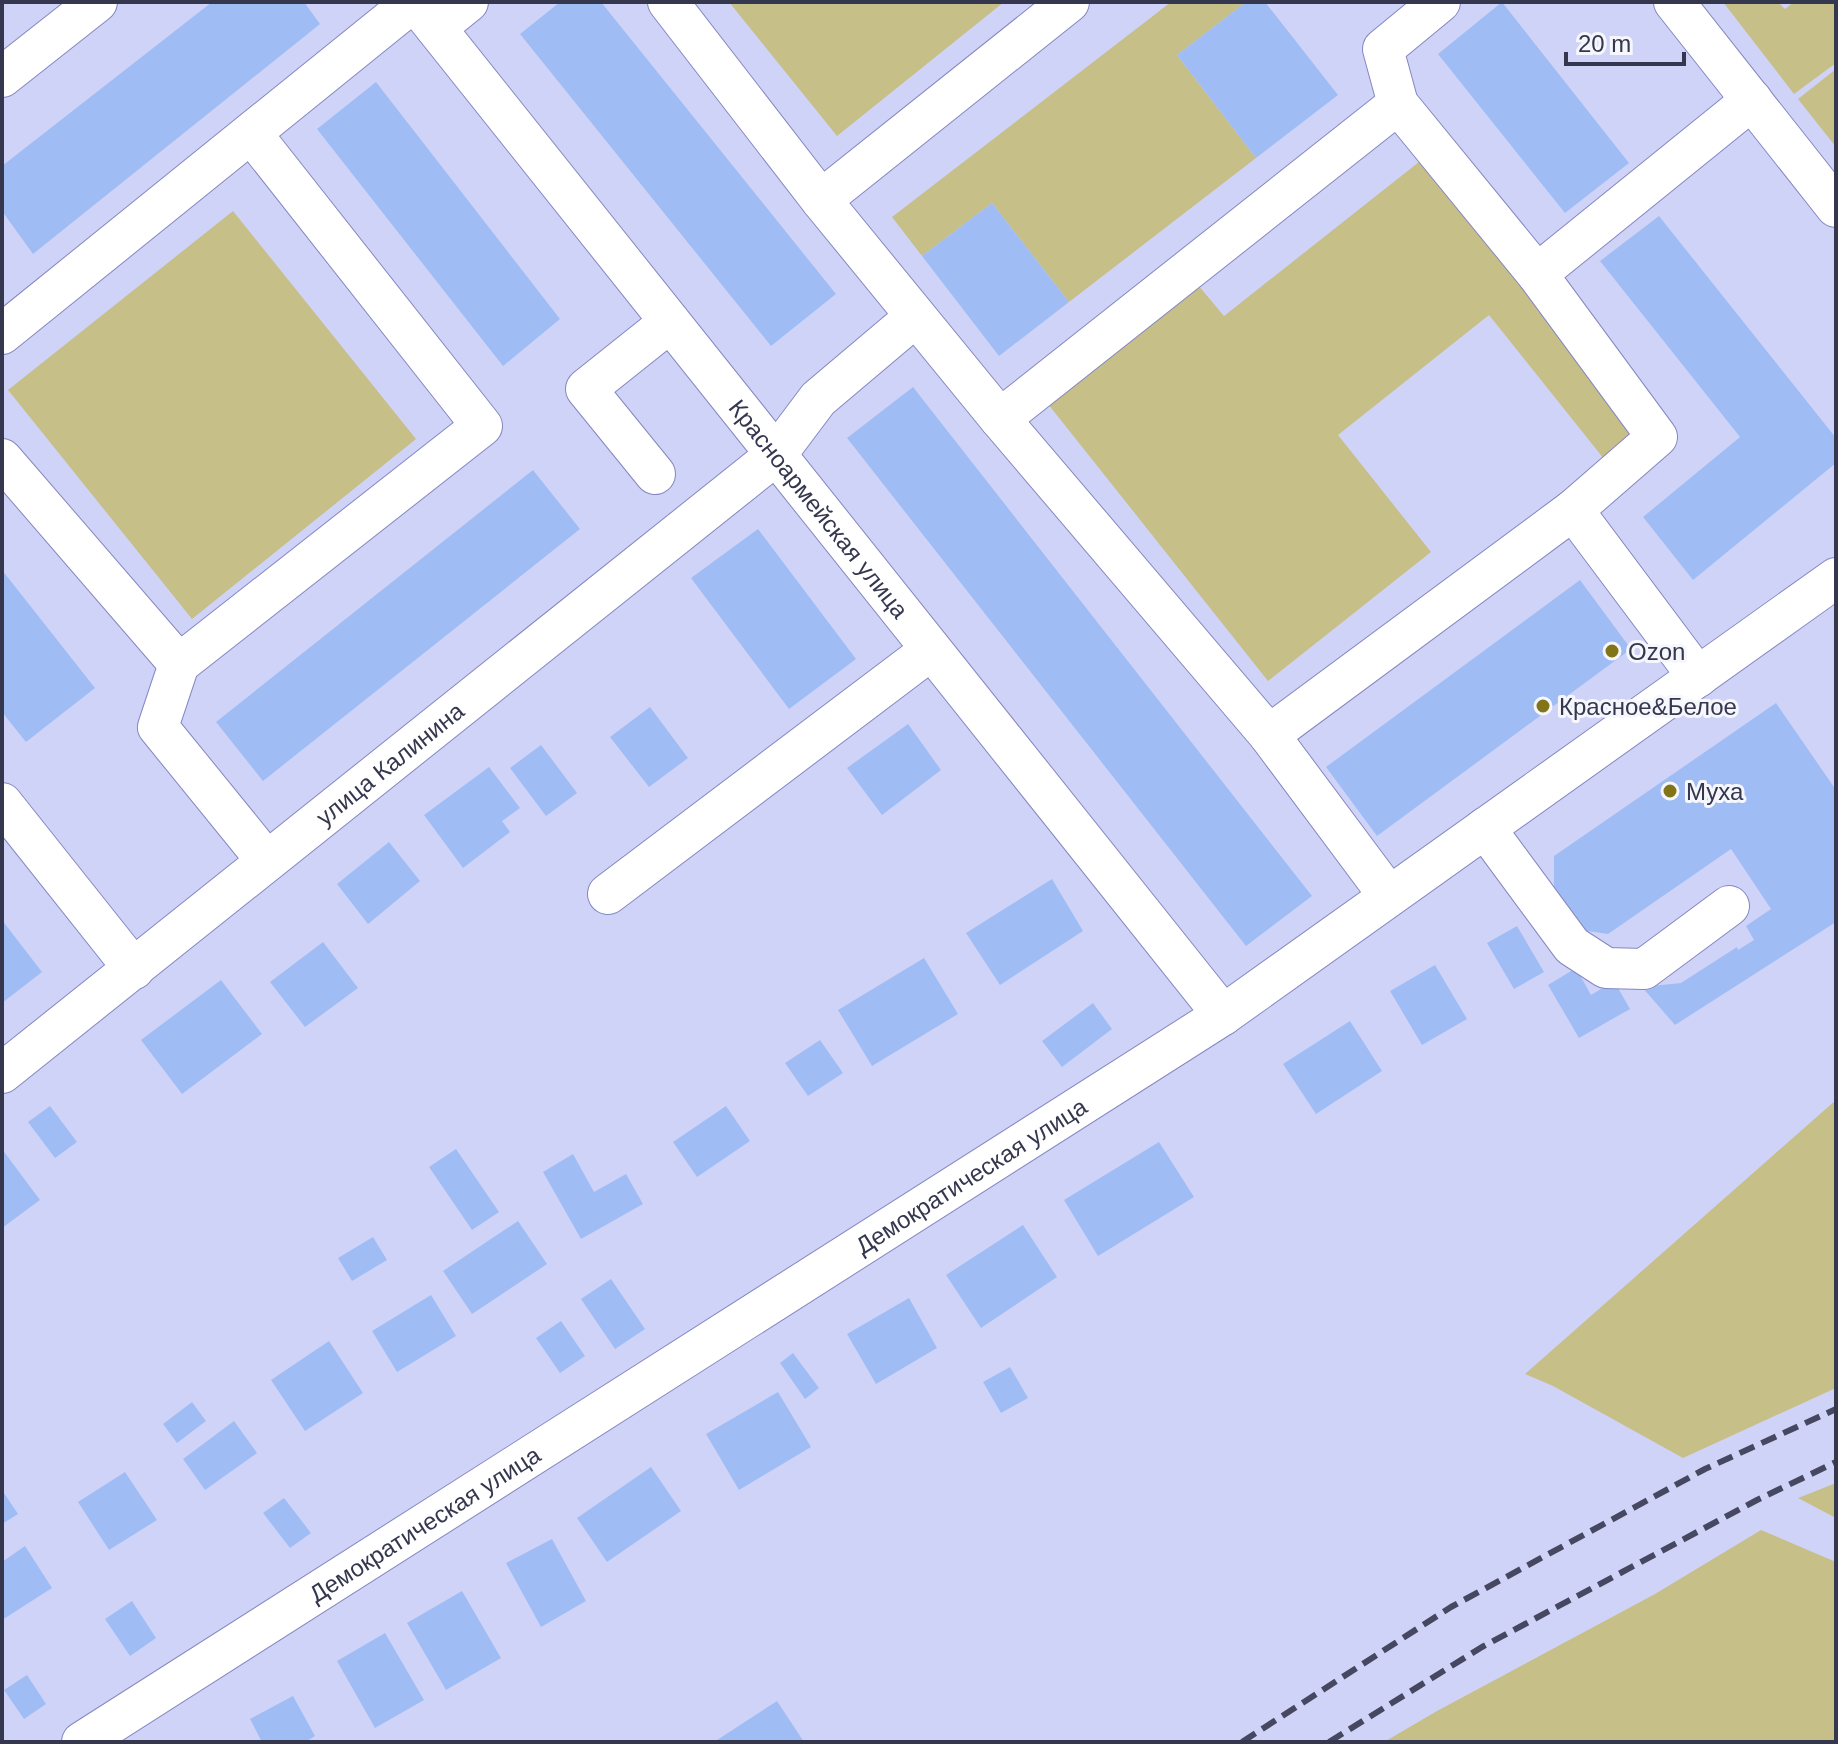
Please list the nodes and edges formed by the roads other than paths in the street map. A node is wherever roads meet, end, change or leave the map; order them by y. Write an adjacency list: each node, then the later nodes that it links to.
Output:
1 (468, 2): 7 (street)
2 (668, 2): 12 (street)
3 (1069, 2): 12 (street)
4 (1440, 2): 10 (street)
5 (1674, 2): 9 (street)
6 (91, 4): 8 (street)
7 (421, 11): 11 (street); 16 (street, Красноармейская улица)
8 (2, 77)
9 (1752, 100): 13 (street); 14 (street)
10 (1398, 104): 14 (street); 18 (street)
11 (251, 133): 17 (street); 25 (street)
12 (821, 200): 15 (street)
13 (1836, 207)
14 (1537, 274): 22 (street)
15 (915, 317): 18 (street); 19 (street, улица Калинина)
16 (670, 322): 19 (street, Красноармейская улица); 21 (street)
17 (2, 334)
18 (1000, 419): 27 (street)
19 (776, 455): 24 (street, Красноармейская улица); 30 (street, улица Калинина)
20 (2, 459): 25 (street)
21 (655, 474)
22 (1573, 510): 26 (street); 27 (street)
23 (1836, 578): 26 (street, Демократическая улица)
24 (931, 650): 31 (street); 35 (street, Красноармейская улица)
25 (179, 664): 30 (street)
26 (1698, 677): 29 (street, Демократическая улица)
27 (1269, 735): 32 (street)
28 (7, 819): 34 (street)
29 (1485, 828): 32 (street, Демократическая улица); 33 (street)
30 (266, 860): 34 (street, улица Калинина)
31 (608, 894)
32 (1389, 896): 35 (street, Демократическая улица)
33 (1729, 906)
34 (134, 969): 36 (street, улица Калинина)
35 (1223, 1015): 37 (street, Демократическая улица)
36 (2, 1073)
37 (82, 1742)

